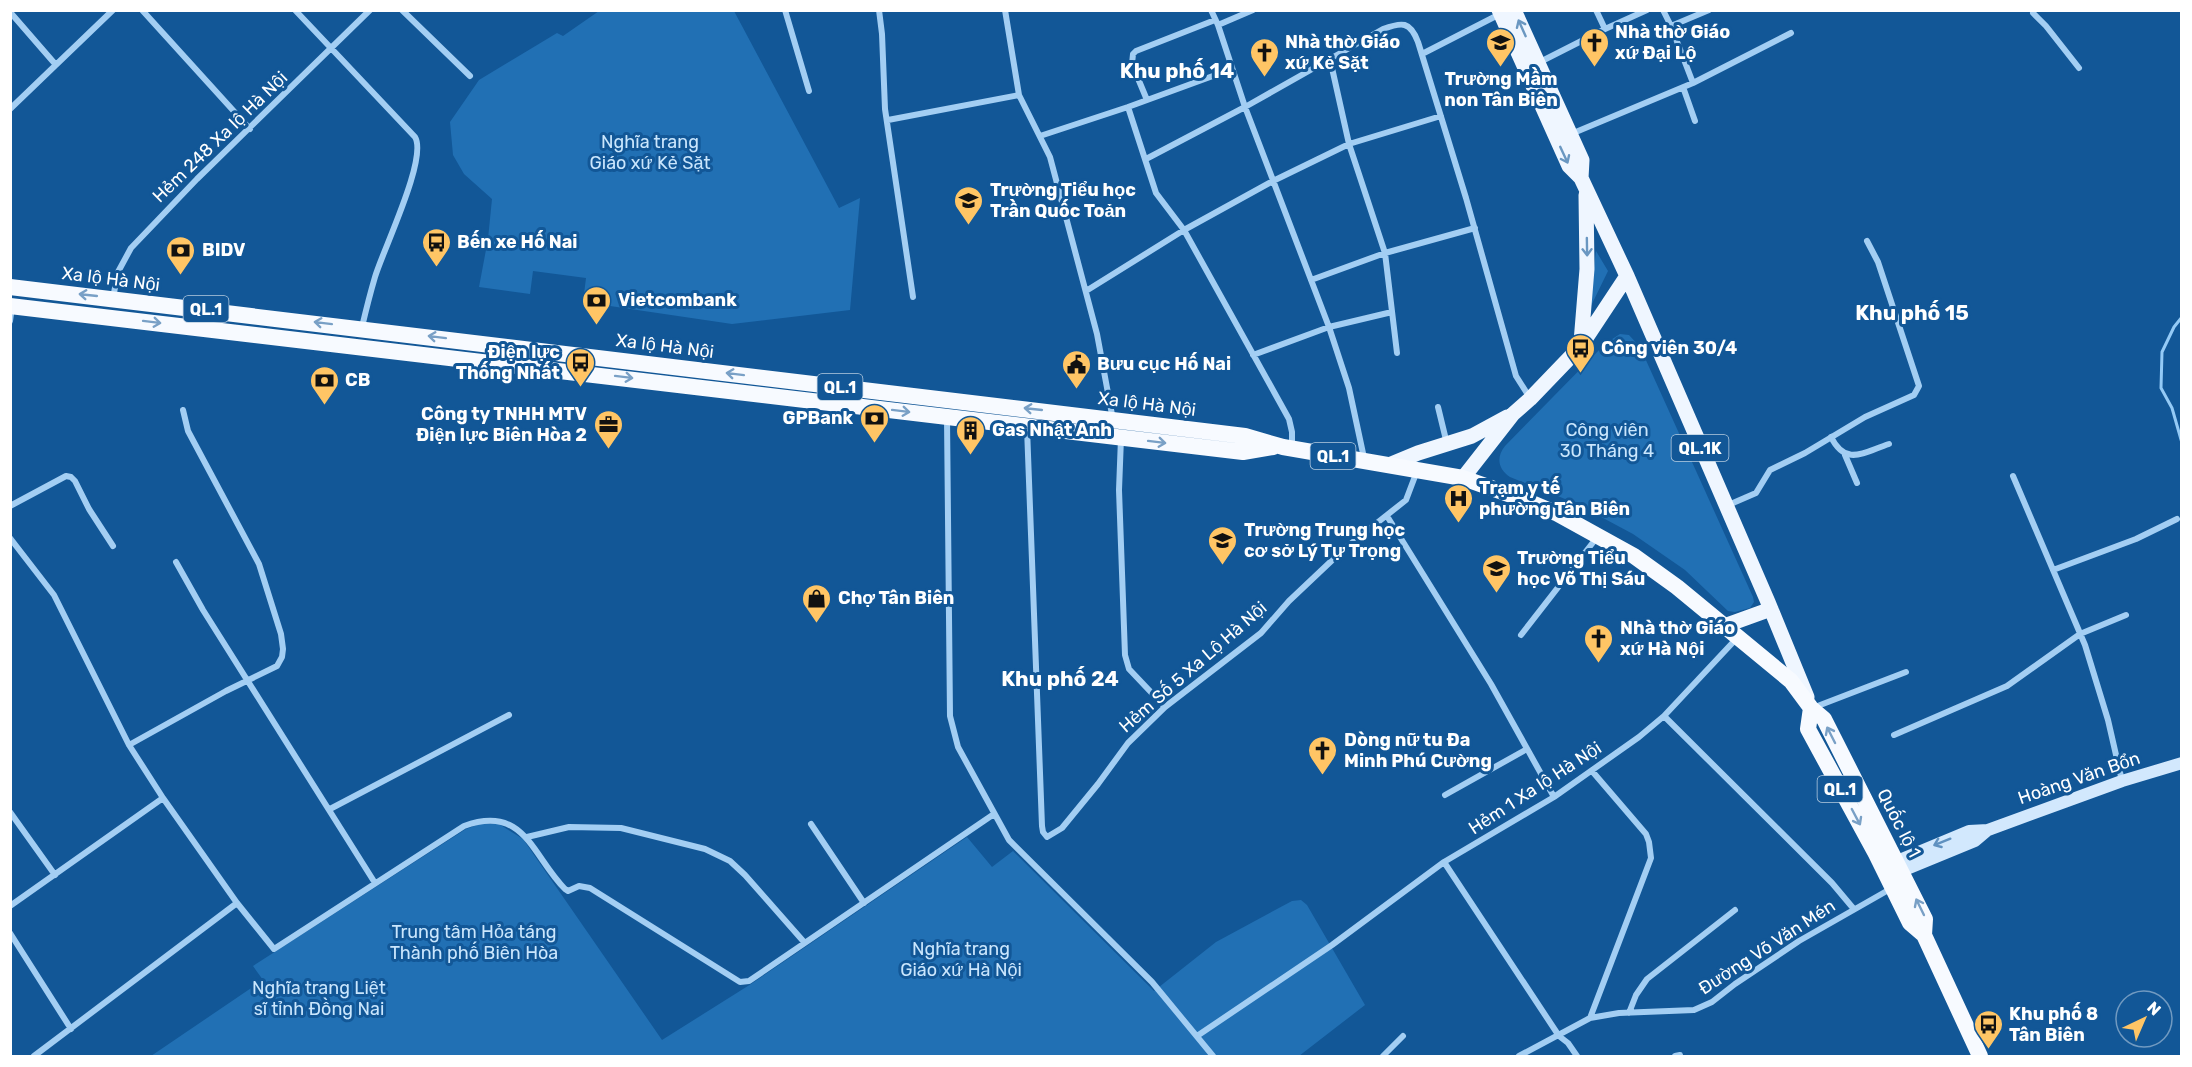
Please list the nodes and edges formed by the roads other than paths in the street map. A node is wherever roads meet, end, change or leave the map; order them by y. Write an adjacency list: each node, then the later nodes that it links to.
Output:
1 (113, 10): 26 (street)
2 (142, 10): 41 (street)
3 (295, 10): 22 (street)
4 (370, 10): 22 (street, Hẻm 248 Xa lộ Hà Nội)
5 (402, 10): 29 (street)
6 (785, 10): 32 (street)
7 (879, 10): 39 (street)
8 (1005, 10): 33 (street)
9 (1211, 10): 18 (street)
10 (1253, 10): 18 (street)
11 (1596, 10): 20 (street)
12 (1647, 10): 20 (street)
13 (1663, 10): 19 (street)
14 (1709, 10): 19 (street)
15 (10, 12): 26 (street)
16 (1504, 12): 23 (street); 25 (main road, QL.1K, one-way to 16); 47 (main road, QL.1K, one-way to 47)
17 (2033, 13): 27 (street)
18 (1216, 22): 28 (street); 34 (street)
19 (1671, 26): 30 (street)
20 (1605, 29): 25 (street)
21 (1791, 33): 30 (street)
22 (331, 49): 41 (street, Hẻm 248 Xa lộ Hà Nội); 61 (street)
23 (1422, 54): 24 (street); 38 (street)
24 (1330, 59): 36 (street); 44 (street)
25 (1538, 63): 42 (main road, QL.1K)
26 (56, 65): 37 (street)
27 (2079, 68)
28 (1232, 69): 34 (street); 36 (street)
29 (470, 76)
30 (1693, 83): 31 (street)
31 (1683, 87): 40 (street); 42 (street)
32 (809, 91)
33 (1019, 95): 39 (street); 43 (street)
34 (1147, 100): 35 (street)
35 (1128, 107): 43 (street); 45 (street)
36 (1245, 107): 45 (street); 46 (street)
37 (10, 109)
38 (1441, 116): 44 (street); 48 (street)
39 (888, 120): 56 (street)
40 (1695, 121)
41 (250, 129): 57 (street, Hẻm 248 Xa lộ Hà Nội)
42 (1570, 134): 47 (main road, QL.1K)
43 (1040, 136): 55 (street)
44 (1349, 144): 46 (street); 51 (street)
45 (1146, 159): 49 (street)
46 (1273, 181): 49 (street); 53 (street)
47 (1584, 184): 52 (main road, QL.1K); 64 (main road, QL.1K, one-way to 64)
48 (1475, 228): 51 (street); 69 (street)
49 (1184, 230): 55 (street); 67 (street)
50 (1867, 241): 77 (street)
51 (1385, 253): 53 (street); 59 (street)
52 (1627, 276): 64 (main road); 89 (main road, QL.1K)
53 (1311, 280): 60 (street)
54 (10, 287): 57 (highway, Xa lộ Hà Nội / QL.1, one-way to 54)
55 (1086, 291): 74 (street)
56 (913, 297)
57 (112, 298): 61 (highway, Xa lộ Hà Nội / QL.1, one-way to 57)
58 (11, 311): 63 (highway, Xa lộ Hà Nội / QL.1, one-way to 63)
59 (1392, 312): 60 (street); 66 (street)
60 (1329, 327): 67 (street); 82 (street)
61 (362, 328): 62 (highway, Xa lộ Hà Nội / QL.1); 63 (highway)
62 (402, 333): 65 (highway); 68 (highway, Xa lộ Hà Nội / QL.1, one-way to 62)
63 (358, 346): 65 (highway, Xa lộ Hà Nội / QL.1)
64 (1580, 347): 69 (main road)
65 (399, 351): 68 (highway, Xa lộ Hà Nội / QL.1, one-way to 68)
66 (1397, 353)
67 (1253, 355): 80 (street)
68 (773, 387): 73 (highway, Xa lộ Hà Nội / QL.1, one-way to 73); 74 (highway, Xa lộ Hà Nội / QL.1, one-way to 68)
69 (1530, 399): 72 (main road)
70 (1438, 407): 79 (street)
71 (183, 410): 104 (street)
72 (1512, 414): 79 (main road); 86 (main road)
73 (947, 416): 75 (highway, Xa lộ Hà Nội / QL.1); 120 (street)
74 (1113, 420): 80 (highway, Xa lộ Hà Nội / QL.1)
75 (1027, 427): 76 (highway, Xa lộ Hà Nội / QL.1); 105 (street, Hẻm Số 5 Xa Lộ Hà Nội)
76 (1120, 438): 80 (highway, Xa lộ Hà Nội / QL.1, one-way to 80); 105 (street)
77 (1831, 438): 81 (street); 89 (street)
78 (1889, 444): 81 (street)
79 (1447, 445): 83 (main road)
80 (1285, 447): 82 (highway, Xa lộ Hà Nội / QL.1)
81 (1845, 454): 87 (street)
82 (1365, 462): 83 (highway, Xa lộ Hà Nội / QL.1)
83 (1389, 465): 84 (highway, Xa lộ Hà Nội / QL.1)
84 (1418, 471): 86 (highway, Xa lộ Hà Nội / QL.1); 90 (street, Hẻm Số 5 Xa Lộ Hà Nội)
85 (2013, 476): 96 (street)
86 (1463, 478): 92 (highway, Xa lộ Hà Nội / QL.1)
87 (1857, 483)
88 (10, 506): 94 (street)
89 (1725, 506): 97 (main road, QL.1K)
90 (1387, 516): 105 (street, Hẻm Số 5 Xa Lộ Hà Nội); 111 (street)
91 (2177, 519): 96 (street)
92 (1598, 535): 99 (highway, Xa lộ Hà Nội / QL.1); 101 (street)
93 (10, 538): 110 (street)
94 (113, 546)
95 (176, 562): 104 (street)
96 (2053, 570): 100 (street)
97 (1771, 609): 99 (main road); 106 (main road, QL.1K)
98 (2126, 615): 100 (street)
99 (1724, 626): 102 (highway, Xa lộ Hà Nội / QL.1)
100 (2080, 634): 109 (street); 114 (street)
101 (1521, 635)
102 (1738, 638): 106 (highway, Xa lộ Hà Nội / QL.1); 108 (street, Hẻm 1 Xa lộ Hà Nội)
103 (1906, 672): 106 (street)
104 (247, 681): 110 (street); 118 (street)
105 (1165, 707)
106 (1812, 708): 125 (highway, Quốc lộ 1 / QL.1)
107 (509, 715): 118 (street)
108 (1664, 716): 113 (street, Hẻm 1 Xa lộ Hà Nội); 130 (street)
109 (1894, 735)
110 (129, 745): 117 (street)
111 (1527, 749): 115 (street); 116 (street)
112 (2181, 763): 114 (main road, Hoàng Văn Bổn)
113 (1592, 771): 116 (street, Hẻm 1 Xa lộ Hà Nội); 135 (street)
114 (2122, 781): 125 (main road, Hoàng Văn Bổn)
115 (1445, 795)
116 (1554, 797): 123 (street, Hẻm 1 Xa lộ Hà Nội)
117 (163, 798): 124 (street); 127 (street)
118 (330, 809): 126 (street)
119 (10, 812): 124 (street)
120 (994, 814): 128 (street); 137 (street)
121 (811, 824): 128 (street)
122 (527, 837): 126 (street); 133 (street); 133 (street)
123 (1444, 862): 137 (street, Hẻm 1 Xa lộ Hà Nội); 139 (street)
124 (55, 874): 129 (street)
125 (1895, 874): 130 (street, Đường Võ Văn Mén); 145 (highway, Quốc lộ 1 / QL.1)
126 (375, 883): 127 (street)
127 (237, 903): 136 (street)
128 (864, 903): 133 (street)
129 (10, 906)
130 (1853, 908): 134 (street, Đường Võ Văn Mén)
131 (1735, 910): 134 (street)
132 (10, 933): 136 (street)
133 (804, 942)
134 (1629, 1013): 135 (street, Đường Võ Văn Mén)
135 (1590, 1018): 139 (street, Đường Võ Văn Mén)
136 (71, 1029): 141 (street)
137 (1197, 1036): 142 (street)
138 (1403, 1036): 143 (street)
139 (1559, 1036): 140 (street); 144 (street, Đường Võ Văn Mén)
140 (1573, 1055)
141 (34, 1056)
142 (1214, 1056)
143 (1383, 1056)
144 (1519, 1056)
145 (1980, 1056)

